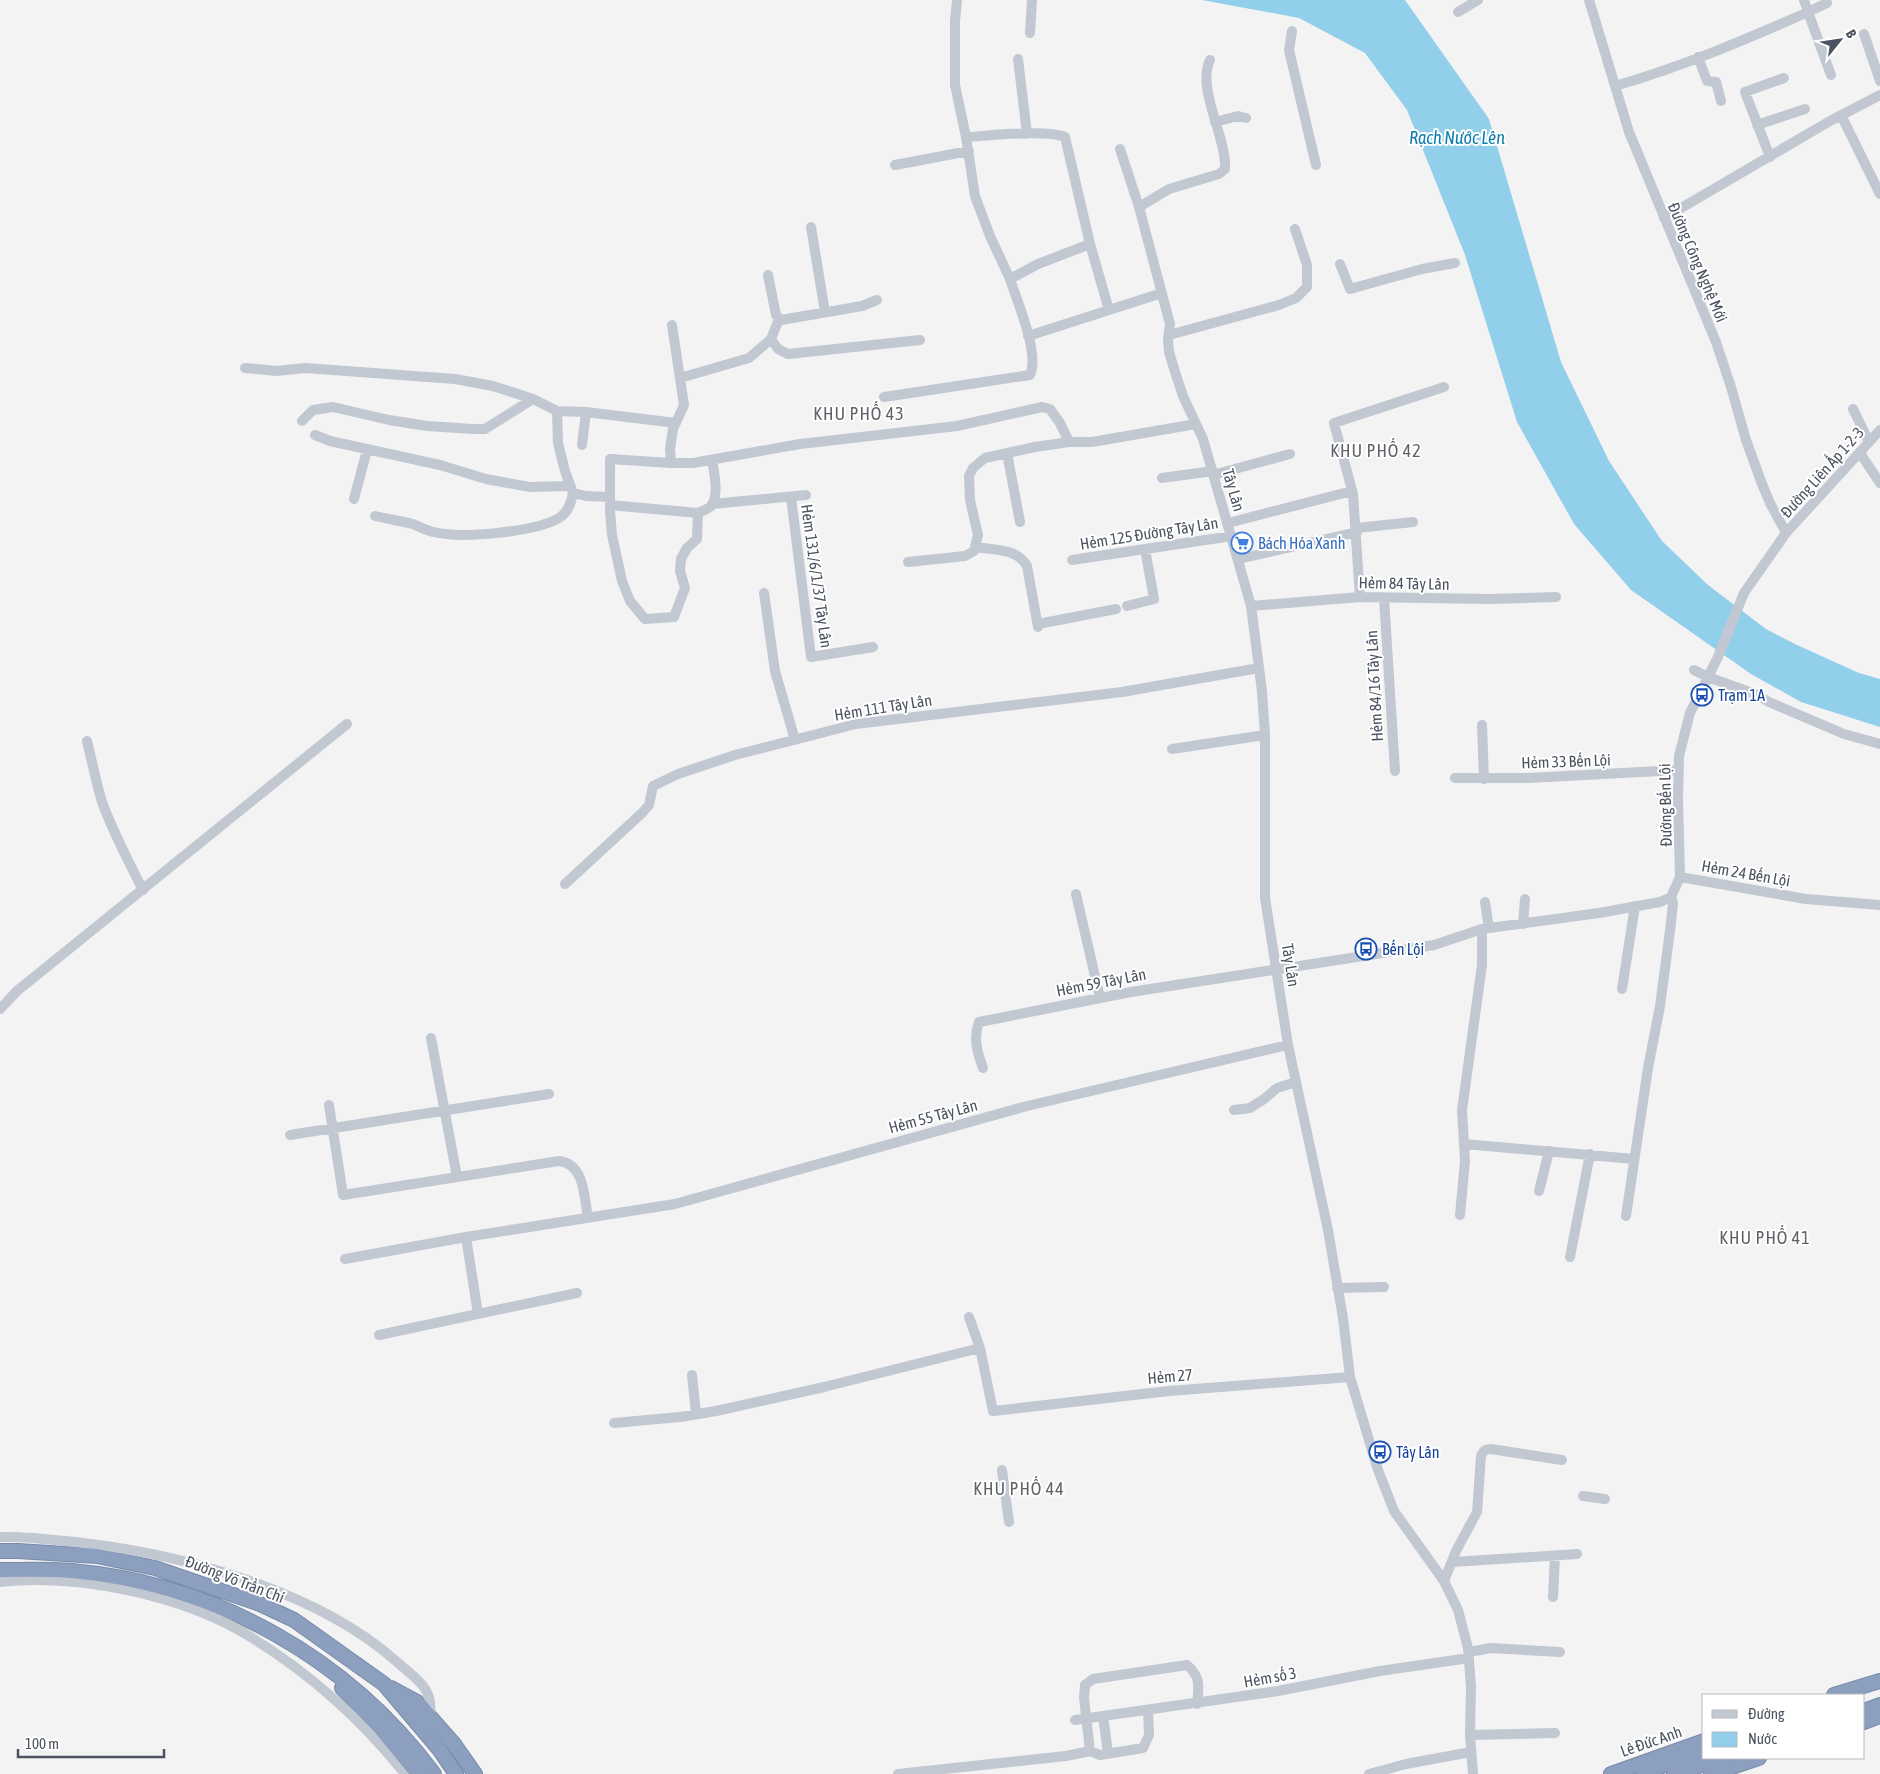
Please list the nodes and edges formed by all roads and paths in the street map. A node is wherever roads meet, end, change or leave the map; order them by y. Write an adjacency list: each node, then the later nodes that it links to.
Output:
1 (957, 0): 27 (street)
2 (1032, 0): 10 (street)
3 (1478, 0): 7 (street)
4 (1589, 0): 18 (street, Đường Công Nghệ Mới)
5 (1804, 0): 8 (street)
6 (1827, 3): 8 (street)
7 (1458, 12)
8 (1808, 12): 12 (street); 15 (street)
9 (1292, 31): 32 (street)
10 (1030, 33)
11 (1864, 34): 17 (street)
12 (1698, 57): 18 (street); 20 (street)
13 (1018, 59): 26 (street)
14 (1210, 60): 24 (street)
15 (1831, 74)
16 (1784, 78): 25 (street)
17 (1880, 81)
18 (1615, 86): 35 (street, Đường Công Nghệ Mới)
19 (1880, 95): 22 (street)
20 (1721, 101)
21 (1805, 110): 25 (street)
22 (1841, 115): 30 (street); 33 (street)
23 (1246, 118): 24 (street)
24 (1215, 122): 34 (street)
25 (1758, 125): 30 (street)
26 (1027, 134): 27 (street); 38 (street)
27 (966, 137): 29 (street)
28 (1120, 149): 34 (street, Tây Lân)
29 (969, 151): 31 (street); 42 (street)
30 (1770, 157): 35 (street)
31 (895, 165)
32 (1316, 165)
33 (1880, 194)
34 (1139, 207): 43 (street, Tây Lân)
35 (1664, 218): 91 (street, Đường Công Nghệ Mới)
36 (811, 227): 46 (street)
37 (1296, 229): 49 (street)
38 (1090, 244): 42 (street); 45 (street)
39 (1455, 263): 40 (street)
40 (1340, 264)
41 (768, 275): 47 (street)
42 (1010, 279): 50 (street)
43 (1162, 293): 45 (street); 49 (street, Tây Lân)
44 (877, 300): 46 (street)
45 (1109, 310): 50 (street)
46 (825, 312): 47 (street)
47 (779, 319): 51 (street)
48 (672, 325): 54 (street)
49 (1169, 335): 63 (street, Tây Lân)
50 (1028, 336): 56 (street)
51 (771, 338): 52 (street); 54 (street)
52 (920, 340)
53 (244, 368): 57 (street)
54 (680, 378): 62 (street)
55 (1444, 387): 79 (street)
56 (884, 397)
57 (533, 399): 59 (street); 61 (street)
58 (1853, 408): 67 (street)
59 (557, 411): 60 (street); 78 (street)
60 (586, 412): 62 (street); 68 (street)
61 (302, 421)
62 (676, 423): 74 (street)
63 (1196, 424): 66 (street); 75 (street, Tây Lân)
64 (1880, 430): 67 (street, Đường Liên Ấp 1-2-3)
65 (315, 435): 69 (street)
66 (1069, 442): 70 (street); 73 (street)
67 (1869, 442): 71 (street, Đường Liên Ấp 1-2-3)
68 (582, 445)
69 (366, 453): 78 (street); 82 (street)
70 (1007, 453): 87 (street); 93 (street)
71 (1860, 453): 77 (street); 91 (street, Đường Liên Ấp 1-2-3)
72 (1290, 454): 75 (street)
73 (712, 460): 74 (street); 84 (street)
74 (671, 463): 83 (street)
75 (1213, 473): 76 (street); 88 (street, Tây Lân)
76 (1162, 478)
77 (1880, 483)
78 (572, 489): 83 (street); 86 (street)
79 (1352, 492): 88 (street); 90 (street)
80 (806, 495): 81 (street, Hẻm 131/6/1/37 Tây Lân)
81 (791, 497): 84 (street, Hẻm 131/6/1/37 Tây Lân); 106 (street, Hẻm 131/6/1/37 Tây Lân)
82 (354, 499)
83 (610, 501): 85 (street); 85 (street)
84 (712, 504): 85 (street)
85 (698, 513)
86 (375, 516)
87 (1020, 522)
88 (1228, 522): 92 (street, Tây Lân)
89 (1413, 522): 90 (street)
90 (1357, 530): 95 (street); 99 (street)
91 (1786, 533): 102 (street, Đường Liên Ấp 1-2-3)
92 (1232, 536): 94 (street, Hẻm 125 Đường Tây Lân); 95 (street, Tây Lân)
93 (975, 547): 97 (street); 105 (street)
94 (1145, 549): 96 (street, Hẻm 125 Đường Tây Lân); 103 (street)
95 (1238, 559): 104 (street, Tây Lân)
96 (1072, 560)
97 (908, 562)
98 (764, 593): 113 (street)
99 (1360, 597): 101 (street, Hẻm 84 Tây Lân); 104 (street, Hẻm 84 Tây Lân)
100 (1556, 597): 101 (street, Hẻm 84 Tây Lân)
101 (1384, 598): 118 (street, Hẻm 84/16 Tây Lân)
102 (1740, 603): 109 (street, Đường Bến Lội)
103 (1127, 606)
104 (1251, 606): 107 (street, Tây Lân)
105 (1116, 609)
106 (874, 647)
107 (1259, 668): 112 (street, Tây Lân); 113 (street, Hẻm 111 Tây Lân)
108 (1694, 670): 109 (street)
109 (1708, 677): 115 (street); 117 (street, Đường Bến Lội)
110 (347, 724): 123 (street)
111 (1482, 725): 120 (street)
112 (1265, 735): 116 (street); 132 (street, Tây Lân)
113 (795, 740): 122 (street, Hẻm 111 Tây Lân)
114 (87, 741): 123 (street)
115 (1880, 744)
116 (1172, 749)
117 (1679, 770): 120 (street, Hẻm 33 Bến Lội); 121 (street, Đường Bến Lội)
118 (1395, 772)
119 (1455, 778): 120 (street, Hẻm 33 Bến Lội)
120 (1484, 778)
121 (1680, 877): 125 (street, Đường Bến Lội); 128 (street, Hẻm 24 Bến Lội)
122 (565, 884)
123 (143, 890): 135 (street)
124 (1076, 894): 134 (street)
125 (1671, 897): 129 (street); 149 (street)
126 (1525, 899): 130 (street)
127 (1485, 902): 131 (street)
128 (1880, 904)
129 (1635, 906): 130 (street); 133 (street)
130 (1523, 924): 131 (street)
131 (1486, 929): 132 (street); 146 (street)
132 (1276, 968): 134 (street, Hẻm 59 Tây Lân); 137 (street, Tây Lân)
133 (1622, 989)
134 (1100, 998): 138 (street, Hẻm 59 Tây Lân)
135 (0, 1010)
136 (432, 1038): 142 (street)
137 (1288, 1045): 139 (street, Tây Lân); 154 (street, Hẻm 55 Tây Lân)
138 (983, 1068)
139 (1296, 1082): 143 (street); 159 (street, Tây Lân)
140 (549, 1094): 142 (street)
141 (330, 1105): 144 (street)
142 (445, 1110): 144 (street); 150 (street)
143 (1234, 1110)
144 (334, 1129): 145 (street); 150 (street)
145 (290, 1135)
146 (1464, 1144): 147 (street); 152 (street)
147 (1549, 1151): 148 (street); 151 (street)
148 (1590, 1154): 149 (street); 156 (street)
149 (1634, 1159): 153 (street)
150 (457, 1177): 154 (street)
151 (1539, 1191)
152 (1460, 1215)
153 (1626, 1216)
154 (588, 1218): 155 (street, Hẻm 55 Tây Lân)
155 (466, 1237): 157 (street, Hẻm 55 Tây Lân); 161 (street)
156 (1570, 1257)
157 (345, 1260)
158 (1384, 1287): 159 (street)
159 (1337, 1288): 166 (street, Tây Lân)
160 (577, 1294): 161 (street)
161 (478, 1314): 163 (street)
162 (969, 1316): 164 (street)
163 (379, 1336)
164 (980, 1348): 166 (street, Hẻm 27); 167 (street)
165 (692, 1375): 167 (street)
166 (1350, 1377): 180 (street, Tây Lân)
167 (696, 1414): 168 (street)
168 (614, 1423)
169 (1562, 1460): 178 (street)
170 (1002, 1470): 173 (street)
171 (1583, 1496): 172 (street)
172 (1605, 1499)
173 (1009, 1522)
174 (0, 1537): 193 (street)
175 (0, 1551): 186 (highway, Đường Võ Trần Chí)
176 (1577, 1554): 177 (street)
177 (1555, 1556): 178 (street); 182 (street)
178 (1452, 1562): 180 (street)
179 (0, 1570): 184 (highway, Đường Võ Trần Chí)
180 (1444, 1581): 185 (street, Tây Lân)
181 (0, 1582): 207 (street)
182 (1552, 1597)
183 (1560, 1652): 185 (street, Hẻm số 3)
184 (310, 1655): 208 (highway); 209 (highway, Đường Võ Trần Chí)
185 (1469, 1655): 189 (street, Hẻm số 3); 200 (street, Tây Lân)
186 (384, 1684): 193 (highway); 210 (highway, Đường Võ Trần Chí)
187 (1875, 1689): 188 (highway)
188 (1837, 1694)
189 (1197, 1704): 191 (street, Hẻm số 3); 196 (street)
190 (1880, 1706): 192 (highway)
191 (1148, 1710): 194 (street, Hẻm số 3); 203 (street)
192 (1865, 1711)
193 (430, 1716): 211 (highway)
194 (1104, 1716): 196 (street, Hẻm số 3); 203 (street)
195 (1880, 1716): 198 (highway)
196 (1086, 1718): 197 (street, Hẻm số 3); 201 (street)
197 (1075, 1720)
198 (1865, 1722)
199 (1555, 1733): 200 (street)
200 (1470, 1735): 202 (street, Tây Lân)
201 (1090, 1751): 203 (street); 212 (street)
202 (1471, 1752): 213 (street); 214 (street, Tây Lân)
203 (1108, 1753)
204 (1702, 1758): 215 (highway, Lê Đức Anh)
205 (1702, 1758): 216 (highway)
206 (1702, 1759): 217 (highway)
207 (405, 1774)
208 (418, 1774)
209 (434, 1774)
210 (456, 1774)
211 (475, 1774)
212 (898, 1774)
213 (1369, 1774)
214 (1473, 1774)
215 (1611, 1774)
216 (1638, 1774)
217 (1674, 1774)

